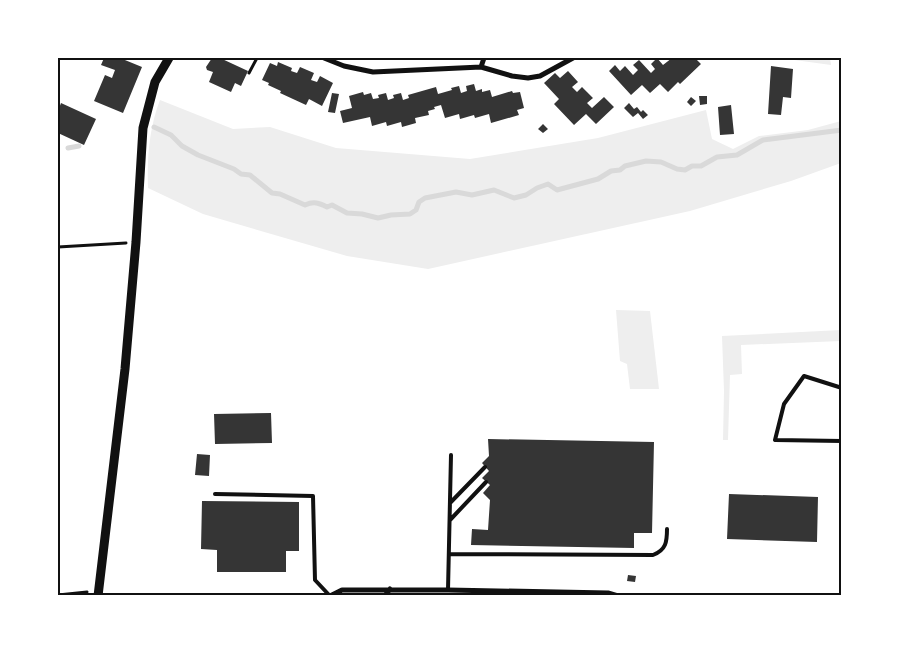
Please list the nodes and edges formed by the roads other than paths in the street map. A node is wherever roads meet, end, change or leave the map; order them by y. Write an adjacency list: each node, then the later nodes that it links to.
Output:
1 (169, 58): 18 (street)
2 (324, 58): 5 (street)
3 (484, 58): 5 (street)
4 (573, 58): 5 (street)
5 (481, 67)
6 (842, 388): 7 (lane)
7 (842, 442)
8 (451, 455): 12 (lane)
9 (485, 467): 12 (lane)
10 (486, 482): 13 (lane)
11 (215, 494): 20 (lane)
12 (450, 504): 13 (lane)
13 (449, 520): 15 (lane)
14 (667, 529): 15 (lane)
15 (449, 554): 17 (lane)
16 (390, 590): 17 (street); 20 (street); 21 (street)
17 (448, 590): 19 (street)
18 (98, 593)
19 (485, 593): 22 (street)
20 (330, 596)
21 (385, 596)
22 (618, 596)

